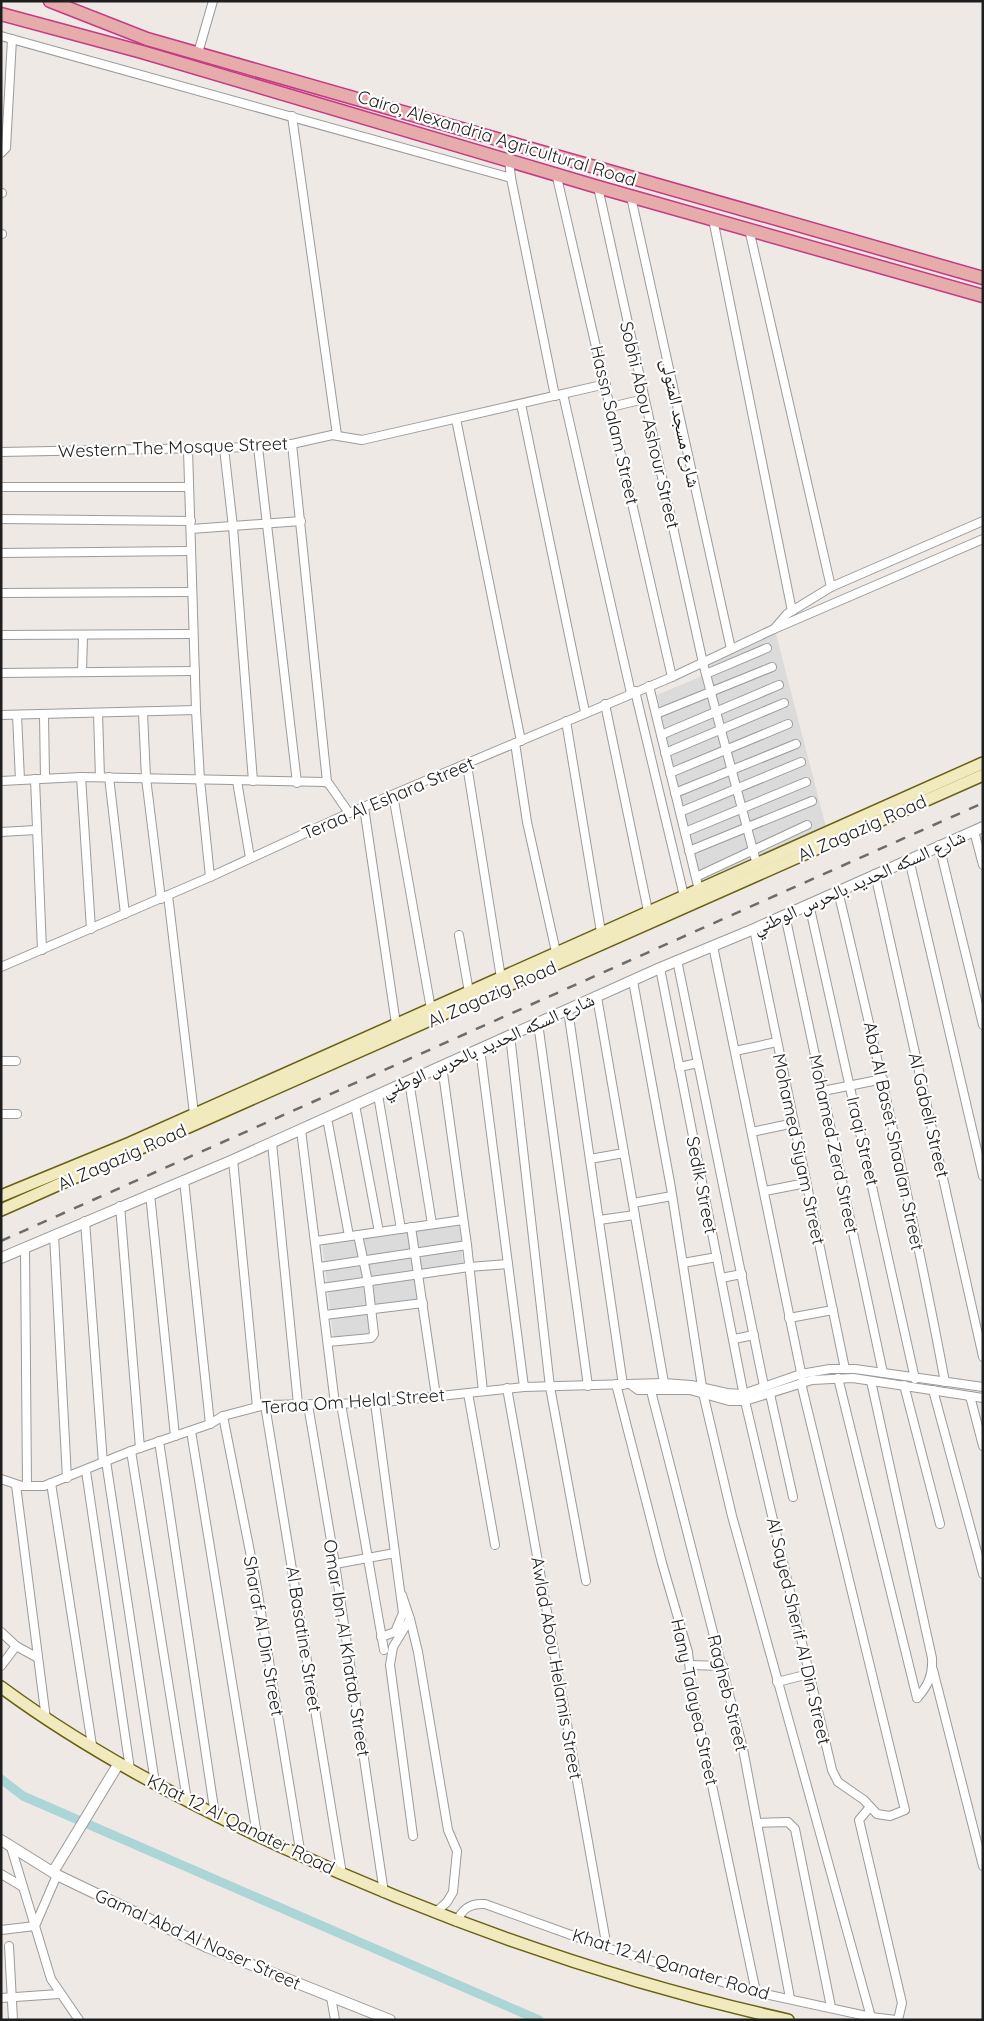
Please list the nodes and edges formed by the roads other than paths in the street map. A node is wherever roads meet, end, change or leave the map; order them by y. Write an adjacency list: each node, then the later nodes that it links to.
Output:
1 (50, 1): 6 (highway, Cairo, Alexandria Agricultural Road)
2 (213, 1): 6 (street)
3 (3, 18): 9 (highway, Cairo, Alexandria Agricultural Road)
4 (1, 36): 5 (street)
5 (12, 39): 7 (street); 8 (street)
6 (198, 53): 16 (highway, Cairo, Alexandria Agricultural Road)
7 (292, 116): 11 (street); 24 (street)
8 (4, 150)
9 (509, 160): 10 (highway, Cairo, Alexandria Agricultural Road); 11 (street)
10 (556, 173): 12 (highway, Cairo, Alexandria Agricultural Road); 18 (street, Hassn Salam Street)
11 (511, 178): 19 (street)
12 (598, 188): 13 (highway, Cairo, Alexandria Agricultural Road); 20 (street, Sobhi Abou Ashour Street)
13 (631, 197): 14 (highway, Cairo, Alexandria Agricultural Road); 49 (street, شارع مسجد المتولى)
14 (713, 219): 15 (highway, Cairo, Alexandria Agricultural Road); 44 (street)
15 (749, 230): 17 (highway, Cairo, Alexandria Agricultural Road); 41 (street)
16 (983, 278)
17 (983, 296)
18 (606, 384): 19 (street, Western The Mosque Street); 22 (street, Hassn Salam Street)
19 (559, 395): 21 (street, Western The Mosque Street); 60 (street)
20 (644, 399): 22 (street); 51 (street, Sobhi Abou Ashour Street)
21 (521, 404): 23 (street, Western The Mosque Street); 66 (street)
22 (611, 407): 57 (street, Hassn Salam Street)
23 (456, 418): 24 (street, Western The Mosque Street); 77 (street)
24 (337, 435): 25 (street, Western The Mosque Street)
25 (292, 444): 26 (street, Western The Mosque Street); 33 (street)
26 (258, 447): 27 (street, Western The Mosque Street); 35 (street)
27 (224, 448): 28 (street, Western The Mosque Street); 37 (street)
28 (188, 450): 29 (street, Western The Mosque Street); 30 (street)
29 (1, 452)
30 (189, 486): 31 (street); 36 (street)
31 (1, 487)
32 (1, 519): 36 (street)
33 (301, 521): 35 (street); 98 (street)
34 (983, 521): 41 (street, Teraa Al Eshara Street)
35 (267, 524): 37 (street); 100 (street)
36 (191, 525): 37 (street); 39 (street)
37 (233, 527): 97 (street)
38 (983, 540): 45 (street, Teraa Al Eshara Street)
39 (190, 551): 40 (street); 42 (street)
40 (1, 553)
41 (831, 587): 44 (street, Teraa Al Eshara Street)
42 (191, 592): 43 (street); 47 (street)
43 (1, 593)
44 (792, 611): 45 (street, Teraa Al Eshara Street)
45 (774, 629): 49 (street, Teraa Al Eshara Street)
46 (82, 634): 47 (street); 48 (street); 54 (street)
47 (192, 634): 53 (street)
48 (1, 635)
49 (731, 648): 51 (street, Teraa Al Eshara Street)
50 (767, 648): 56 (street)
51 (703, 662): 56 (street, Sobhi Abou Ashour Street); 57 (street, Teraa Al Eshara Street)
52 (772, 667): 61 (street)
53 (195, 671): 54 (street); 64 (street)
54 (82, 672): 55 (street)
55 (1, 673)
56 (706, 674): 61 (street, Sobhi Abou Ashour Street)
57 (672, 677): 59 (street, Teraa Al Eshara Street)
58 (779, 685): 65 (street)
59 (649, 686): 60 (street, Teraa Al Eshara Street); 69 (street)
60 (633, 692): 63 (street, Teraa Al Eshara Street); 128 (street)
61 (711, 692): 65 (street, Sobhi Abou Ashour Street); 69 (street)
62 (784, 703): 75 (street)
63 (605, 704): 66 (street, Teraa Al Eshara Street); 130 (street)
64 (196, 710): 68 (street); 94 (street)
65 (716, 711): 75 (street, Sobhi Abou Ashour Street); 76 (street)
66 (585, 712): 73 (street, Teraa Al Eshara Street)
67 (98, 713): 68 (street); 72 (street); 88 (street)
68 (143, 713): 91 (street)
69 (656, 714): 76 (street)
70 (1, 715): 71 (street)
71 (17, 715): 72 (street); 93 (street)
72 (44, 715): 90 (street)
73 (566, 721): 77 (street, Teraa Al Eshara Street); 135 (street)
74 (788, 724): 79 (street)
75 (721, 730): 79 (street, Sobhi Abou Ashour Street); 80 (street)
76 (661, 734): 80 (street)
77 (518, 742): 83 (street, Teraa Al Eshara Street); 139 (street)
78 (796, 744): 84 (street)
79 (726, 751): 84 (street, Sobhi Abou Ashour Street); 85 (street)
80 (665, 753): 85 (street)
81 (801, 762): 101 (street)
82 (983, 763): 120 (main road, Al Zagazig Road)
83 (466, 765): 103 (street, Teraa Al Eshara Street); 143 (street)
84 (732, 771): 101 (street, Sobhi Abou Ashour Street); 102 (street)
85 (670, 773): 102 (street)
86 (983, 775): 128 (main road, Al Zagazig Road)
87 (81, 777): 88 (street); 90 (street); 133 (street)
88 (100, 777): 89 (street)
89 (109, 777): 91 (street); 131 (street)
90 (45, 778): 92 (street)
91 (146, 778): 94 (street); 127 (street)
92 (35, 779): 93 (street); 112 (street)
93 (20, 780): 95 (street)
94 (200, 780): 96 (street); 123 (street)
95 (1, 781)
96 (237, 781): 97 (street); 118 (street)
97 (253, 781): 100 (street)
98 (326, 782): 100 (street); 108 (street)
99 (806, 782): 106 (street)
100 (297, 783)
101 (737, 790): 106 (street, Sobhi Abou Ashour Street); 107 (street)
102 (675, 793): 107 (street)
103 (393, 795): 105 (street, Teraa Al Eshara Street); 147 (street)
104 (812, 801): 110 (street)
105 (364, 807): 108 (street, Teraa Al Eshara Street); 150 (street)
106 (742, 810): 110 (street, Sobhi Abou Ashour Street); 114 (street)
107 (680, 812): 114 (street)
108 (349, 813): 118 (street, Teraa Al Eshara Street)
109 (807, 825): 117 (street)
110 (747, 829): 116 (street); 117 (street, Sobhi Abou Ashour Street)
111 (978, 829): 115 (street, شارع السكه الحديد بالحرس الوطني); 121 (street)
112 (36, 830): 113 (street); 138 (street)
113 (1, 832)
114 (685, 832): 116 (street)
115 (939, 845): 119 (street, شارع السكه الحديد بالحرس الوطني); 151 (street)
116 (689, 851): 124 (street)
117 (753, 851): 120 (street, Sobhi Abou Ashour Street); 124 (street)
118 (250, 858): 123 (street, Teraa Al Eshara Street)
119 (909, 859): 122 (street, شارع السكه الحديد بالحرس الوطني); 179 (street)
120 (756, 865): 125 (main road, Al Zagazig Road)
121 (983, 865)
122 (875, 874): 126 (street, شارع السكه الحديد بالحرس الوطني); 224 (street, Al Gabeli Street)
123 (210, 877): 127 (street, Teraa Al Eshara Street)
124 (696, 877): 125 (street)
125 (699, 890): 128 (main road, Al Zagazig Road)
126 (838, 891): 129 (street, شارع السكه الحديد بالحرس الوطني); 161 (street, Abd Al Baset Shaalan Street)
127 (165, 897): 131 (street, Teraa Al Eshara Street); 170 (street)
128 (681, 901): 130 (main road, Al Zagazig Road); 165 (main road, Al Zagazig Road)
129 (809, 904): 132 (street, شارع السكه الحديد بالحرس الوطني); 163 (street, Iraqi Street)
130 (648, 912): 135 (main road, Al Zagazig Road)
131 (125, 914): 133 (street, Teraa Al Eshara Street)
132 (785, 915): 134 (street, شارع السكه الحديد بالحرس الوطني); 164 (street, Mohamed Zerd Street)
133 (91, 929): 138 (street, Teraa Al Eshara Street)
134 (754, 929): 137 (street, شارع السكه الحديد بالحرس الوطني); 153 (street, Mohamed Siyam Street)
135 (602, 932): 139 (main road, Al Zagazig Road)
136 (459, 935): 145 (street)
137 (713, 946): 140 (street, شارع السكه الحديد بالحرس الوطني); 155 (street)
138 (42, 950): 141 (street, Teraa Al Eshara Street)
139 (556, 952): 143 (main road, Al Zagazig Road)
140 (678, 960): 142 (street, شارع السكه الحديد بالحرس الوطني); 158 (street)
141 (1, 968)
142 (660, 968): 144 (street, شارع السكه الحديد بالحرس الوطني); 160 (street, Sedik Street)
143 (501, 978): 145 (main road, Al Zagazig Road)
144 (633, 981): 146 (street, شارع السكه الحديد بالحرس الوطني); 185 (street)
145 (469, 992): 147 (main road, Al Zagazig Road)
146 (597, 997): 148 (street, شارع السكه الحديد بالحرس الوطني); 176 (street)
147 (431, 1009): 150 (main road, Al Zagazig Road)
148 (568, 1010): 149 (street, شارع السكه الحديد بالحرس الوطني); 177 (street, Hany Talayea Street)
149 (538, 1022): 152 (street, شارع السكه الحديد بالحرس الوطني); 237 (street)
150 (396, 1024): 165 (main road, Al Zagazig Road)
151 (983, 1025)
152 (510, 1036): 154 (street, شارع السكه الحديد بالحرس الوطني); 239 (street)
153 (777, 1042): 155 (street); 172 (street, Mohamed Siyam Street)
154 (480, 1049): 159 (street, شارع السكه الحديد بالحرس الوطني); 208 (street)
155 (735, 1051): 174 (street)
156 (1, 1061): 157 (street)
157 (16, 1061)
158 (698, 1062): 160 (street); 212 (street)
159 (442, 1066): 162 (street, شارع السكه الحديد بالحرس الوطني); 190 (street)
160 (679, 1067): 204 (street, Sedik Street)
161 (883, 1079): 163 (street); 231 (street, Abd Al Baset Shaalan Street)
162 (409, 1080): 166 (street, شارع السكه الحديد بالحرس الوطني); 193 (street)
163 (850, 1085): 164 (street); 229 (street, Iraqi Street)
164 (823, 1091): 226 (street, Mohamed Zerd Street)
165 (252, 1094): 170 (main road, Al Zagazig Road); 188 (main road, Al Zagazig Road)
166 (378, 1095): 167 (street, شارع السكه الحديد بالحرس الوطني); 195 (street)
167 (355, 1105): 171 (street, شارع السكه الحديد بالحرس الوطني); 196 (street)
168 (1, 1114): 169 (street)
169 (18, 1114)
170 (194, 1114): 184 (main road, Al Zagazig Road)
171 (328, 1118): 173 (street, شارع السكه الحديد بالحرس الوطني); 199 (street)
172 (794, 1123): 174 (street); 181 (street, Mohamed Siyam Street)
173 (302, 1130): 175 (street, شارع السكه الحديد بالحرس الوطني); 200 (street)
174 (752, 1132): 182 (street)
175 (272, 1143): 178 (street, شارع السكه الحديد بالحرس الوطني); 253 (street)
176 (624, 1153): 177 (street); 186 (street)
177 (590, 1159): 191 (street, Hany Talayea Street)
178 (233, 1160): 180 (street, شارع السكه الحديد بالحرس الوطني); 256 (street, Al Basatine Street)
179 (983, 1176)
180 (184, 1180): 183 (street, شارع السكه الحديد بالحرس الوطني); 258 (street)
181 (806, 1183): 182 (street); 218 (street, Mohamed Siyam Street)
182 (765, 1191): 220 (street)
183 (150, 1194): 187 (street, شارع السكه الحديد بالحرس الوطني); 260 (street)
184 (1, 1196)
185 (672, 1196): 186 (street); 207 (street)
186 (633, 1203): 189 (street)
187 (120, 1206): 192 (street, شارع السكه الحديد بالحرس الوطني); 263 (street)
188 (1, 1210)
189 (635, 1216): 191 (street); 232 (street)
190 (463, 1220): 193 (street); 201 (street)
191 (599, 1220): 234 (street, Hany Talayea Street)
192 (85, 1221): 197 (street, شارع السكه الحديد بالحرس الوطني); 265 (street)
193 (432, 1224): 194 (street)
194 (411, 1227): 195 (street); 203 (street)
195 (401, 1229): 196 (street)
196 (379, 1232): 198 (street)
197 (54, 1235): 202 (street, شارع السكه الحديد بالحرس الوطني); 267 (street)
198 (358, 1235): 199 (street); 206 (street)
199 (349, 1236): 200 (street)
200 (316, 1241): 209 (street)
201 (466, 1245): 203 (street); 210 (street)
202 (25, 1248): 205 (street, شارع السكه الحديد بالحرس الوطني); 271 (street)
203 (415, 1252): 206 (street); 211 (street)
204 (717, 1257): 207 (street); 213 (street, Sedik Street)
205 (1, 1258)
206 (364, 1260): 209 (street); 214 (street)
207 (683, 1263): 242 (street)
208 (508, 1264): 210 (street); 236 (street)
209 (320, 1267): 215 (street)
210 (469, 1267): 211 (street); 244 (street)
211 (419, 1274): 214 (street); 216 (street)
212 (742, 1274): 213 (street); 221 (street)
213 (721, 1278): 222 (street, Sedik Street)
214 (368, 1282): 215 (street); 217 (street)
215 (322, 1288): 219 (street)
216 (423, 1304): 217 (street); 248 (street)
217 (372, 1309): 219 (street); 223 (street)
218 (832, 1310): 220 (street); 225 (street, Mohamed Siyam Street)
219 (325, 1315): 223 (street)
220 (789, 1318): 227 (street)
221 (754, 1336): 222 (street); 238 (street)
222 (734, 1339): 250 (street, Sedik Street)
223 (328, 1342): 254 (street)
224 (983, 1356)
225 (845, 1368): 226 (street); 227 (street)
226 (883, 1373): 229 (street)
227 (801, 1374): 233 (street); 238 (street)
228 (838, 1378): 230 (street, Teraa Om Helal Street); 233 (street, Teraa Om Helal Street); 290 (street)
229 (916, 1379): 231 (street)
230 (871, 1381): 235 (street, Teraa Om Helal Street); 290 (street)
231 (945, 1382): 240 (street)
232 (664, 1383): 234 (street, Teraa Om Helal Street); 242 (street, Teraa Om Helal Street)
233 (802, 1383): 247 (street, Teraa Om Helal Street); 302 (street, Al Sayed Sherif Al Din Street)
234 (623, 1385): 237 (street, Teraa Om Helal Street); 245 (street, Teraa Om Helal Street); 287 (street, Hany Talayea Street)
235 (904, 1385): 243 (street, Teraa Om Helal Street); 273 (street)
236 (524, 1386): 239 (street, Teraa Om Helal Street); 241 (street, Teraa Om Helal Street)
237 (588, 1386): 239 (street, Teraa Om Helal Street)
238 (764, 1386): 250 (street)
239 (550, 1387): 279 (street)
240 (983, 1387)
241 (507, 1388): 244 (street, Teraa Om Helal Street); 321 (street, Awlad Abou Helamis Street)
242 (702, 1390): 245 (street, Teraa Om Helal Street); 250 (street, Teraa Om Helal Street); 292 (street)
243 (933, 1390): 249 (street, Teraa Om Helal Street); 278 (street)
244 (483, 1391): 246 (street, Teraa Om Helal Street)
245 (651, 1391): 289 (street, Ragheb Street)
246 (468, 1393): 248 (street, Teraa Om Helal Street); 274 (street)
247 (770, 1394): 250 (street, Teraa Om Helal Street); 272 (street)
248 (436, 1396): 252 (street, Teraa Om Helal Street)
249 (970, 1396): 251 (street, Teraa Om Helal Street); 262 (street)
250 (744, 1398): 291 (street, Al Sayed Sherif Al Din Street)
251 (983, 1398)
252 (375, 1403): 254 (street, Teraa Om Helal Street); 275 (street)
253 (298, 1404): 255 (street, Teraa Om Helal Street); 256 (street, Teraa Om Helal Street)
254 (338, 1404): 255 (street, Teraa Om Helal Street); 276 (street)
255 (308, 1405): 277 (street, Omar Ibn Al Khatab Street)
256 (261, 1406): 257 (street, Teraa Om Helal Street); 313 (street, Al Basatine Street)
257 (223, 1416): 258 (street, Teraa Om Helal Street); 309 (street, Sharaf Al Din Street)
258 (210, 1424): 259 (street, Teraa Om Helal Street)
259 (191, 1431): 260 (street, Teraa Om Helal Street); 305 (street)
260 (175, 1436): 261 (street, Teraa Om Helal Street)
261 (159, 1441): 263 (street, Teraa Om Helal Street); 303 (street)
262 (983, 1446)
263 (140, 1448): 264 (street, Teraa Om Helal Street)
264 (131, 1450): 265 (street, Teraa Om Helal Street); 301 (street)
265 (104, 1462): 266 (street, Teraa Om Helal Street); 300 (street)
266 (86, 1470): 267 (street, Teraa Om Helal Street); 299 (street)
267 (67, 1478): 269 (street, Teraa Om Helal Street)
268 (1, 1479): 270 (street, Teraa Om Helal Street)
269 (51, 1483): 271 (street, Teraa Om Helal Street); 297 (street)
270 (16, 1484): 271 (street, Teraa Om Helal Street); 286 (street)
271 (27, 1486)
272 (793, 1497)
273 (940, 1524)
274 (495, 1545)
275 (395, 1553): 276 (street); 280 (street)
276 (368, 1558): 277 (street); 283 (street)
277 (335, 1564): 315 (street, Omar Ibn Al Khatab Street)
278 (983, 1574)
279 (586, 1581)
280 (402, 1595): 281 (street); 283 (street)
281 (410, 1619): 306 (street); 316 (street)
282 (1, 1632): 284 (street)
283 (381, 1637): 285 (street)
284 (16, 1646): 286 (street); 288 (street)
285 (384, 1650)
286 (38, 1658): 296 (street)
287 (690, 1665): 289 (street); 322 (street, Hany Talayea Street)
288 (1, 1666)
289 (723, 1666): 304 (street, Ragheb Street)
290 (933, 1668): 310 (street)
291 (810, 1674): 292 (street); 302 (street, Al Sayed Sherif Al Din Street)
292 (777, 1682): 330 (street)
293 (1, 1687): 295 (main road, Khat 12 Al Qanater Road)
294 (1, 1694): 295 (main road, Khat 12 Al Qanater Road)
295 (32, 1710): 296 (main road, Khat 12 Al Qanater Road)
296 (46, 1719): 297 (main road, Khat 12 Al Qanater Road)
297 (92, 1746): 298 (main road, Khat 12 Al Qanater Road)
298 (120, 1763): 299 (main road, Khat 12 Al Qanater Road); 312 (street)
299 (130, 1769): 300 (main road, Khat 12 Al Qanater Road)
300 (155, 1783): 301 (main road, Khat 12 Al Qanater Road)
301 (187, 1800): 303 (main road, Khat 12 Al Qanater Road)
302 (870, 1807): 336 (street)
303 (215, 1815): 305 (main road, Khat 12 Al Qanater Road)
304 (757, 1823): 327 (street, Ragheb Street); 328 (street)
305 (256, 1835): 309 (main road, Khat 12 Al Qanater Road)
306 (413, 1836)
307 (1, 1840): 308 (street, Gamal Abd Al Naser Street)
308 (11, 1847): 312 (street, Gamal Abd Al Naser Street); 314 (street)
309 (301, 1856): 313 (main road, Khat 12 Al Qanater Road)
310 (983, 1866)
311 (1, 1874): 314 (street)
312 (55, 1874): 318 (street); 325 (street, Gamal Abd Al Naser Street)
313 (342, 1874): 315 (main road, Khat 12 Al Qanater Road)
314 (24, 1887): 318 (street)
315 (384, 1893): 316 (main road, Khat 12 Al Qanater Road)
316 (435, 1913): 317 (main road, Khat 12 Al Qanater Road)
317 (457, 1922): 321 (street, Khat 12 Al Qanater Road); 335 (main road, Khat 12 Al Qanater Road)
318 (35, 1926): 319 (street); 323 (street)
319 (1, 1930)
320 (9, 1946): 324 (street)
321 (607, 1948): 322 (street, Khat 12 Al Qanater Road)
322 (756, 1992): 327 (street, Khat 12 Al Qanater Road)
323 (59, 1994): 324 (street); 332 (street)
324 (12, 1997): 326 (street); 331 (street)
325 (331, 1997): 329 (street, Gamal Abd Al Naser Street); 333 (street)
326 (1, 1998)
327 (790, 1998): 328 (street, Khat 12 Al Qanater Road)
328 (831, 2007): 330 (street, Khat 12 Al Qanater Road)
329 (378, 2017): 334 (street, Gamal Abd Al Naser Street)
330 (871, 2017): 336 (street, Khat 12 Al Qanater Road)
331 (13, 2020)
332 (79, 2020)
333 (335, 2020)
334 (390, 2020)
335 (788, 2020)
336 (897, 2020)

